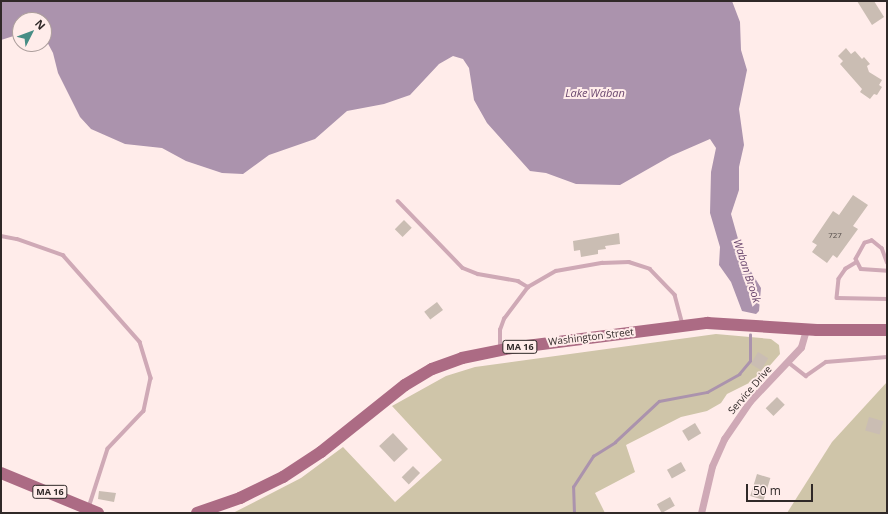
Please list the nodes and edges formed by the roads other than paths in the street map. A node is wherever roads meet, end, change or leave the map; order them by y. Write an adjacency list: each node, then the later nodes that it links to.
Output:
1 (398, 201): 6 (lane)
2 (1, 236): 15 (lane)
3 (856, 263): 4 (lane); 5 (lane); 7 (lane)
4 (887, 263)
5 (887, 271)
6 (528, 287): 8 (lane); 11 (lane)
7 (887, 299)
8 (683, 326): 9 (main road, Washington Street / MA 16); 11 (main road, Washington Street / MA 16)
9 (806, 330): 10 (main road, Washington Street / MA 16); 13 (street, Service Drive)
10 (887, 330)
11 (500, 350): 16 (main road, Washington Street / MA 16)
12 (887, 357): 13 (lane)
13 (788, 362): 17 (street, Service Drive)
14 (1, 473): 15 (main road, MA 16)
15 (93, 512)
16 (196, 513)
17 (701, 513)

